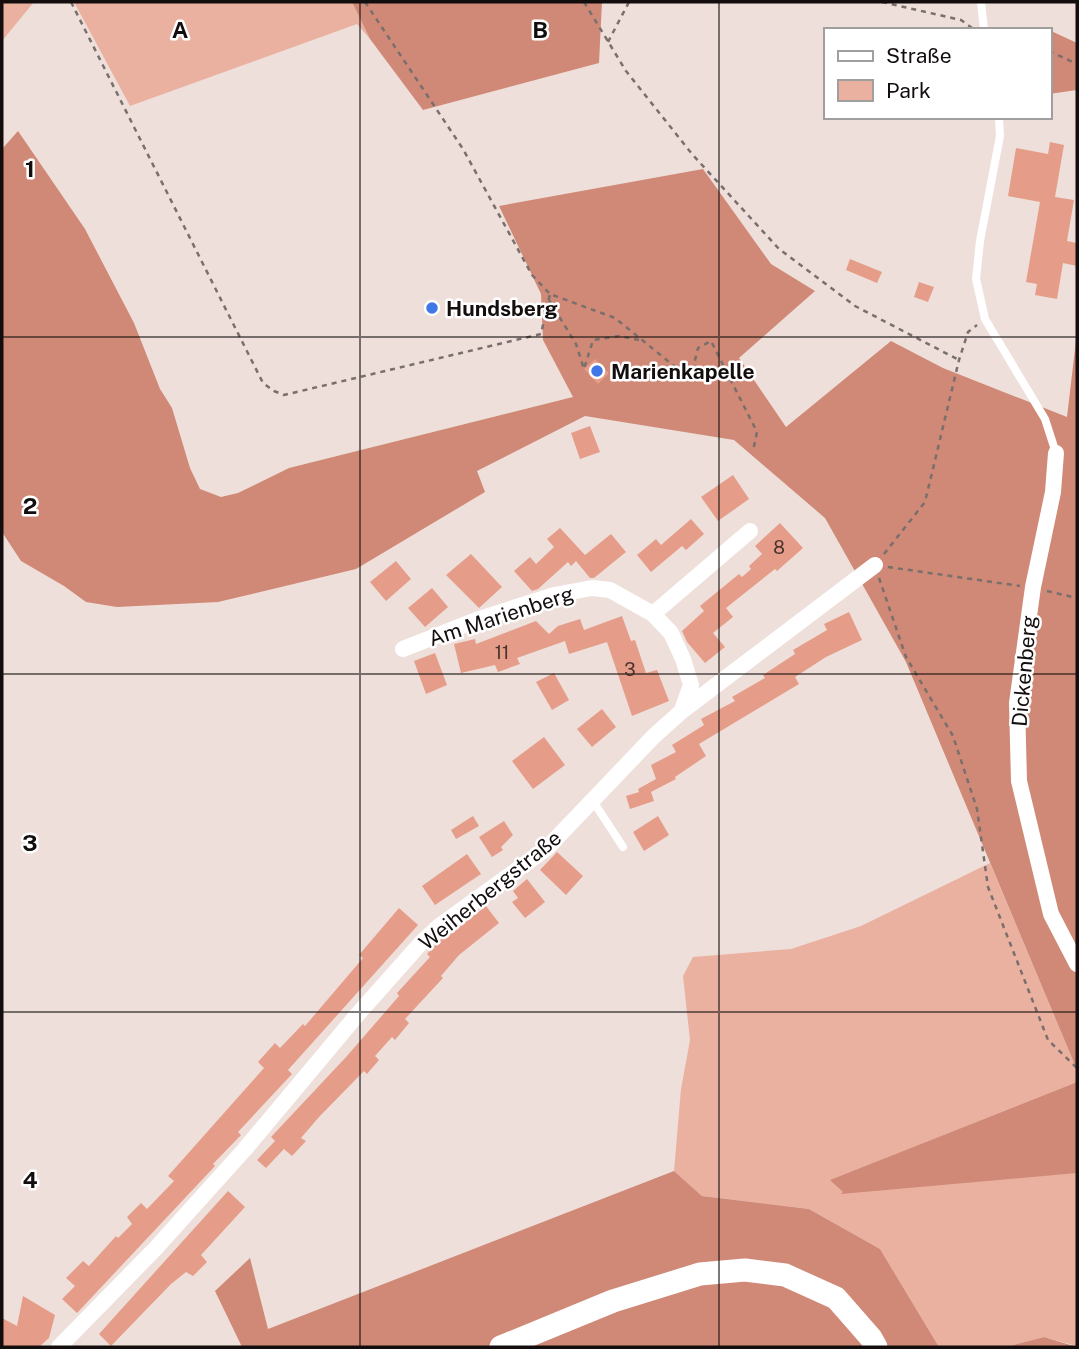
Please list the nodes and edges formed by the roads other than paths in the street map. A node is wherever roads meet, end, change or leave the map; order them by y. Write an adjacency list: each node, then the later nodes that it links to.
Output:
1 (981, 2): 2 (lane)
2 (984, 28)
3 (999, 119): 4 (lane)
4 (1056, 453): 12 (street, Dickenberg)
5 (750, 531): 7 (street)
6 (875, 565): 9 (street, Weiherbergstraße)
7 (653, 614): 8 (street, Am Marienberg); 9 (street, Am Marienberg)
8 (403, 649)
9 (682, 710): 10 (street, Weiherbergstraße)
10 (593, 801): 11 (lane); 13 (street, Weiherbergstraße)
11 (623, 847)
12 (1077, 964)
13 (59, 1347)
14 (501, 1347): 15 (street)
15 (876, 1347)

